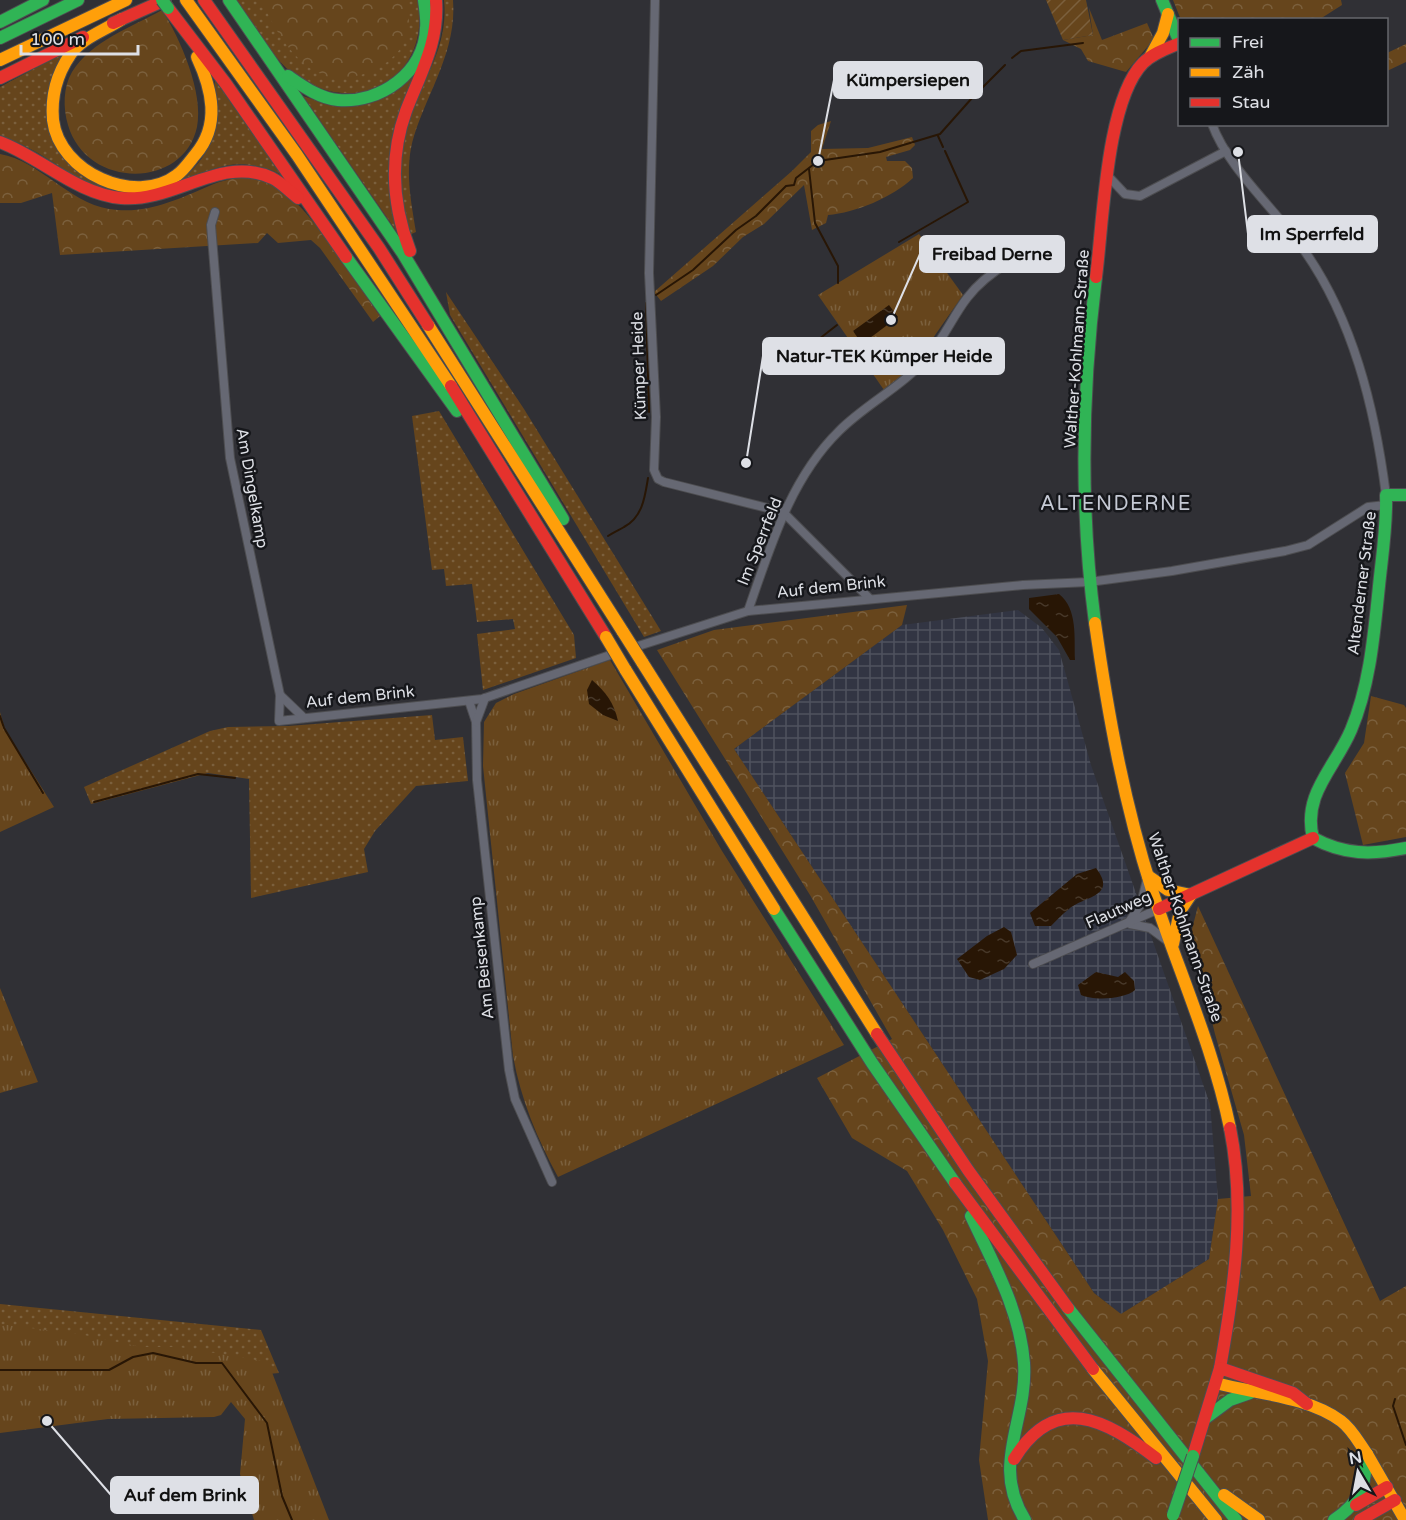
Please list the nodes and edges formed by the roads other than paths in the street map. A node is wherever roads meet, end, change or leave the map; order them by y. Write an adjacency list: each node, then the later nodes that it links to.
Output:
1 (43, 0): 15 (main road)
2 (78, 0): 17 (main road)
3 (126, 0): 21 (main road)
4 (186, 0): 31 (main road)
5 (204, 0): 35 (main road)
6 (229, 0): 16 (main road)
7 (424, 0): 16 (main road)
8 (436, 0): 30 (main road)
9 (654, 0): 34 (street, Kümper Heide)
10 (1162, 0): 12 (main road)
11 (165, 3): 13 (main road); 14 (main road)
12 (1168, 14): 18 (main road); 20 (main road)
13 (122, 19): 14 (main road); 22 (main road)
14 (177, 20): 28 (main road)
15 (0, 22)
16 (246, 24): 30 (main road)
17 (0, 38)
18 (1178, 40)
19 (1178, 44): 20 (main road, Walther-Kohlmann-Straße)
20 (1149, 58): 26 (main road, Walther-Kohlmann-Straße)
21 (0, 60)
22 (0, 78)
23 (1213, 126): 25 (street, Altenderner Straße)
24 (0, 142): 28 (main road)
25 (1226, 151): 26 (street); 33 (street, Altenderner Straße)
26 (1109, 177): 36 (main road, Walther-Kohlmann-Straße)
27 (215, 212): 39 (street, Am Dingelkamp)
28 (336, 244): 31 (main road)
29 (1059, 245): 34 (street, Im Sperrfeld)
30 (435, 303): 35 (main road)
31 (492, 451): 54 (main road, bridge)
32 (1406, 495): 33 (main road, Auf dem Brink)
33 (1386, 500): 36 (street, Auf dem Brink); 45 (main road, Altenderner Straße)
34 (783, 512): 37 (street); 38 (street, Im Sperrfeld)
35 (579, 561): 61 (main road, bridge)
36 (1089, 582): 37 (street, Auf dem Brink); 47 (main road, Walther-Kohlmann-Straße)
37 (869, 598): 38 (street, Auf dem Brink)
38 (748, 611): 40 (street, Auf dem Brink)
39 (280, 696): 42 (street); 43 (street, Am Dingelkamp)
40 (485, 698): 41 (street, Auf dem Brink); 44 (street, Am Beisenkamp)
41 (469, 701): 42 (street, Auf dem Brink); 44 (street, Am Beisenkamp)
42 (304, 718): 43 (street, Auf dem Brink)
43 (279, 721)
44 (476, 722): 53 (street, Am Beisenkamp)
45 (1313, 838): 46 (main road); 48 (main road, Flautweg)
46 (1406, 848)
47 (1148, 876): 48 (main road); 49 (main road, Walther-Kohlmann-Straße); 50 (street)
48 (1191, 895): 49 (main road, Flautweg); 51 (main road)
49 (1160, 909): 50 (street, Flautweg); 51 (main road, Walther-Kohlmann-Straße)
50 (1126, 924): 51 (street); 52 (street, Flautweg)
51 (1173, 945): 55 (main road, Walther-Kohlmann-Straße)
52 (1033, 964)
53 (552, 1182)
54 (960, 1192): 62 (main road); 63 (main road)
55 (1220, 1368): 56 (main road, Walther-Kohlmann-Straße); 58 (main road)
56 (1216, 1383): 57 (main road); 59 (main road, Walther-Kohlmann-Straße)
57 (1251, 1393): 58 (main road); 59 (main road)
58 (1307, 1404): 60 (main road)
59 (1206, 1420): 67 (main road, Walther-Kohlmann-Straße, bridge)
60 (1367, 1454): 64 (main road); 66 (main road)
61 (1192, 1468): 70 (main road); 71 (main road)
62 (1009, 1470): 63 (main road); 68 (main road)
63 (1180, 1477): 69 (main road)
64 (1387, 1487): 65 (main road); 66 (main road)
65 (1395, 1500): 73 (main road); 74 (main road)
66 (1351, 1508): 72 (main road)
67 (1171, 1518)
68 (1025, 1520)
69 (1216, 1520)
70 (1236, 1520)
71 (1259, 1520)
72 (1334, 1520)
73 (1360, 1520)
74 (1405, 1520)

